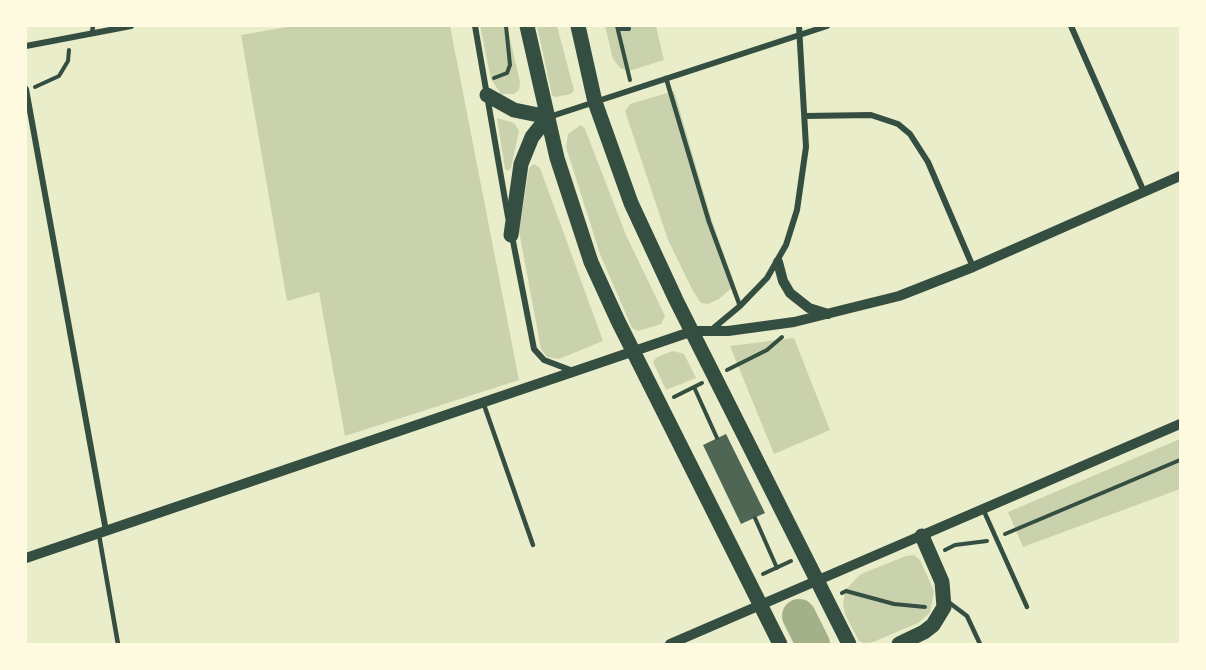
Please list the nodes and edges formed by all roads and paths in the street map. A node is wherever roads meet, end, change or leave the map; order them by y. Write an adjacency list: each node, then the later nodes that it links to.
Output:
1 (131, 26): 11 (street)
2 (475, 26): 16 (street)
3 (506, 26): 16 (path)
4 (527, 26): 22 (main road)
5 (578, 26): 20 (main road)
6 (618, 26): 7 (path); 18 (path)
7 (628, 26)
8 (799, 26): 12 (street)
9 (827, 26): 12 (street)
10 (1071, 26): 24 (street)
11 (93, 29): 13 (street)
12 (800, 34): 15 (street); 21 (street)
13 (70, 37): 14 (street); 17 (path)
14 (26, 46)
15 (666, 78): 18 (street); 28 (lane)
16 (484, 80): 19 (street)
17 (26, 89): 41 (street)
18 (633, 89): 20 (street)
19 (487, 95): 22 (main road); 25 (street)
20 (595, 102): 22 (street); 31 (main road)
21 (805, 116): 26 (street); 27 (street)
22 (548, 117): 25 (main road); 32 (main road)
23 (1180, 176): 24 (street)
24 (1144, 192): 27 (street)
25 (512, 234): 33 (street)
26 (778, 262): 28 (street); 29 (street)
27 (973, 267): 29 (street)
28 (740, 306): 30 (street)
29 (828, 314): 30 (street)
30 (710, 331): 31 (street)
31 (693, 332): 32 (street); 45 (main road)
32 (633, 351): 33 (street); 49 (main road)
33 (573, 371): 35 (street)
34 (694, 387): 37 (path)
35 (483, 402): 41 (street); 44 (lane)
36 (1180, 424): 39 (street)
37 (717, 438)
38 (1180, 460): 43 (path)
39 (983, 509): 42 (street); 43 (lane)
40 (755, 518): 48 (path)
41 (102, 533): 47 (street); 55 (lane)
42 (922, 536): 46 (main road); 50 (street)
43 (996, 538): 46 (path); 54 (lane)
44 (532, 545)
45 (806, 555): 48 (path); 50 (main road)
46 (931, 556): 53 (main road)
47 (26, 558)
48 (777, 568): 49 (path)
49 (748, 580): 52 (main road)
50 (818, 580): 52 (street); 58 (main road)
51 (846, 591): 53 (path)
52 (768, 602): 56 (street); 57 (main road)
53 (944, 604): 59 (main road); 60 (lane)
54 (1027, 607)
55 (118, 645)
56 (670, 645)
57 (780, 645)
58 (849, 645)
59 (898, 645)
60 (980, 645)

